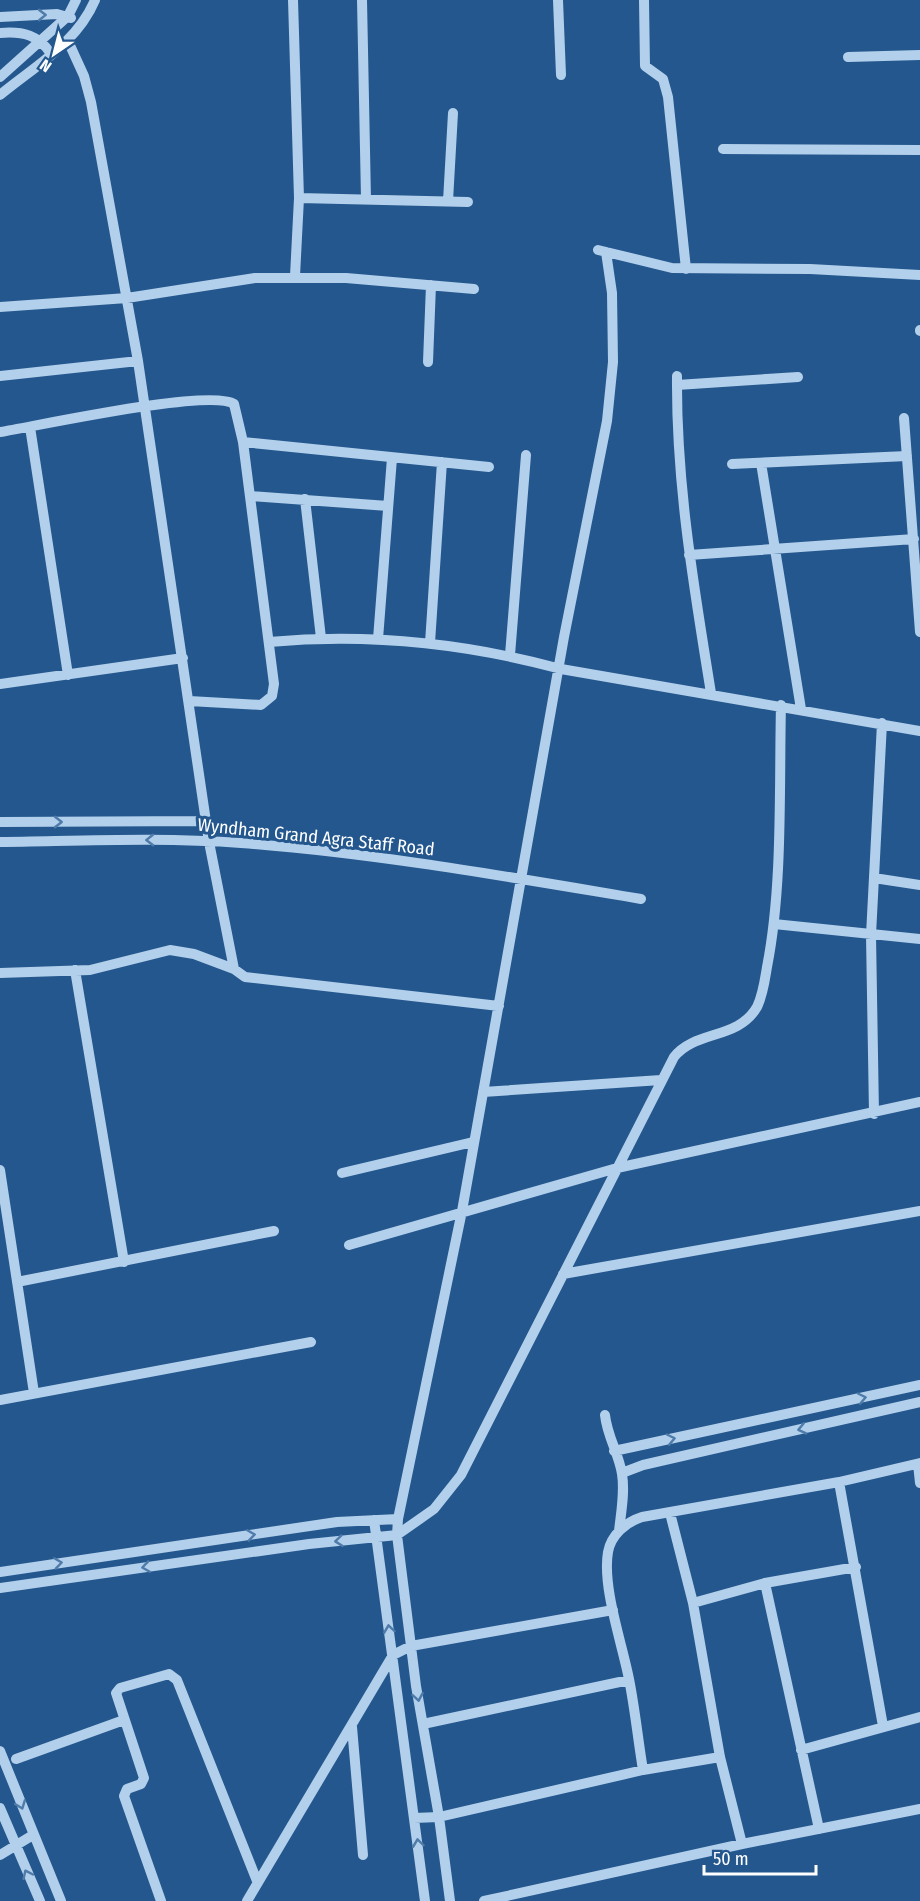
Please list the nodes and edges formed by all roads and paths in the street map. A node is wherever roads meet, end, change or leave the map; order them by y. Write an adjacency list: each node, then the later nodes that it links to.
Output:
1 (76, 0): 8 (street)
2 (95, 0): 9 (street)
3 (293, 0): 22 (street)
4 (362, 0): 23 (street)
5 (558, 0): 16 (street)
6 (644, 0): 26 (street)
7 (0, 16): 8 (street, one-way to 8)
8 (68, 16): 9 (street); 11 (street)
9 (82, 25): 12 (street)
10 (0, 33): 11 (street)
11 (42, 40): 13 (street); 17 (street)
12 (68, 41): 13 (street); 31 (street)
13 (51, 54): 18 (street)
14 (920, 55): 15 (street)
15 (848, 57)
16 (561, 75)
17 (0, 77)
18 (0, 95)
19 (453, 113): 24 (street)
20 (723, 149): 21 (street)
21 (920, 150)
22 (299, 198): 23 (street); 28 (street)
23 (366, 199): 24 (street)
24 (447, 201): 25 (street)
25 (468, 202)
26 (686, 269): 27 (street); 62 (street)
27 (920, 275)
28 (295, 276): 29 (street); 31 (street)
29 (431, 285): 30 (street); 34 (street)
30 (474, 289)
31 (127, 298): 32 (street); 33 (street)
32 (0, 308)
33 (138, 361): 35 (street); 37 (street)
34 (428, 363)
35 (0, 376)
36 (798, 376): 54 (street)
37 (145, 406): 39 (street); 41 (street); 61 (street)
38 (904, 418): 43 (street)
39 (30, 427): 40 (street); 63 (street)
40 (0, 432)
41 (243, 442): 44 (street); 49 (street)
42 (526, 455): 60 (street)
43 (907, 456): 46 (street); 52 (street)
44 (392, 458): 45 (street); 51 (street)
45 (442, 462): 48 (street); 59 (street)
46 (761, 463): 47 (street); 53 (street)
47 (732, 464)
48 (489, 467)
49 (251, 496): 50 (street); 58 (street)
50 (305, 499): 51 (street); 56 (street)
51 (388, 506): 57 (street)
52 (914, 538): 53 (street); 55 (street)
53 (774, 550): 54 (street); 68 (street)
54 (689, 555): 65 (street)
55 (920, 633)
56 (321, 638): 57 (street); 58 (street)
57 (378, 639): 59 (street)
58 (269, 642): 66 (street)
59 (430, 643): 60 (street)
60 (510, 656): 62 (street)
61 (183, 658): 63 (street); 66 (street)
62 (561, 669): 65 (street); 76 (street)
63 (68, 675): 64 (street)
64 (0, 684)
65 (711, 693): 67 (street)
66 (189, 701): 71 (street)
67 (781, 705): 68 (street); 79 (street)
68 (801, 709): 69 (street)
69 (882, 723): 70 (street); 75 (street)
70 (920, 731)
71 (206, 821): 72 (street, one-way to 71); 74 (street)
72 (0, 822)
73 (0, 842): 74 (street, Wyndham Grand Agra Staff Road, one-way to 73)
74 (208, 842): 76 (street, Wyndham Grand Agra Staff Road); 82 (street)
75 (874, 878): 77 (street); 80 (street)
76 (520, 879): 78 (street, Wyndham Grand Agra Staff Road); 85 (street)
77 (920, 885)
78 (641, 899)
79 (774, 924): 80 (street); 86 (street)
80 (871, 935): 81 (street); 89 (street)
81 (920, 939)
82 (234, 969): 83 (street); 85 (street)
83 (75, 970): 84 (street); 98 (street)
84 (0, 973)
85 (499, 1006): 87 (street)
86 (661, 1080): 87 (street); 91 (street)
87 (483, 1092): 90 (street)
88 (920, 1102): 89 (street)
89 (874, 1114): 91 (street)
90 (473, 1142): 93 (street); 94 (street)
91 (617, 1168): 94 (street); 99 (street)
92 (0, 1170): 100 (street)
93 (342, 1173)
94 (462, 1211): 97 (street); 113 (street)
95 (920, 1211): 99 (street)
96 (274, 1231): 98 (street)
97 (349, 1245)
98 (124, 1262): 100 (street)
99 (564, 1274): 116 (street)
100 (17, 1282): 103 (street)
101 (311, 1341): 103 (street)
102 (920, 1385): 107 (street, one-way to 102)
103 (34, 1393): 104 (street)
104 (0, 1400)
105 (920, 1402): 109 (street, one-way to 109)
106 (605, 1415): 107 (street)
107 (614, 1451): 109 (street)
108 (919, 1464): 110 (street); 111 (street)
109 (622, 1473): 115 (street)
110 (839, 1482): 112 (street); 118 (street)
111 (920, 1482)
112 (670, 1513): 115 (street); 122 (street)
113 (398, 1519): 114 (street); 116 (street)
114 (374, 1520): 117 (street); 119 (street, one-way to 114)
115 (619, 1531): 123 (street)
116 (397, 1535): 117 (street); 124 (street)
117 (376, 1537): 121 (street, one-way to 121); 125 (street, one-way to 117)
118 (856, 1568): 120 (street); 131 (street)
119 (0, 1572)
120 (765, 1583): 122 (street); 132 (street)
121 (0, 1588)
122 (693, 1603): 134 (street)
123 (613, 1610): 124 (street); 126 (street)
124 (411, 1646): 125 (street); 129 (street, one-way to 129)
125 (393, 1655): 130 (street); 140 (street)
126 (629, 1680): 129 (street); 136 (street)
127 (920, 1717): 131 (street)
128 (124, 1720): 135 (street); 147 (street); 150 (street)
129 (423, 1724): 139 (street)
130 (352, 1726): 145 (street); 147 (street)
131 (883, 1726): 132 (street)
132 (801, 1750): 141 (street)
133 (0, 1751): 142 (street, one-way to 142)
134 (720, 1757): 136 (street); 143 (street)
135 (16, 1759)
136 (643, 1770): 139 (street)
137 (0, 1808): 144 (street)
138 (920, 1809): 141 (street)
139 (439, 1817): 140 (street); 153 (street)
140 (414, 1818): 152 (street, one-way to 140)
141 (819, 1829): 143 (street)
142 (33, 1835): 144 (street); 149 (street)
143 (742, 1844): 154 (street)
144 (14, 1846): 146 (street); 148 (street, one-way to 144)
145 (363, 1854)
146 (0, 1855)
147 (257, 1881): 151 (street)
148 (40, 1901)
149 (61, 1901)
150 (160, 1901)
151 (246, 1901)
152 (425, 1901)
153 (450, 1901)
154 (484, 1901)

